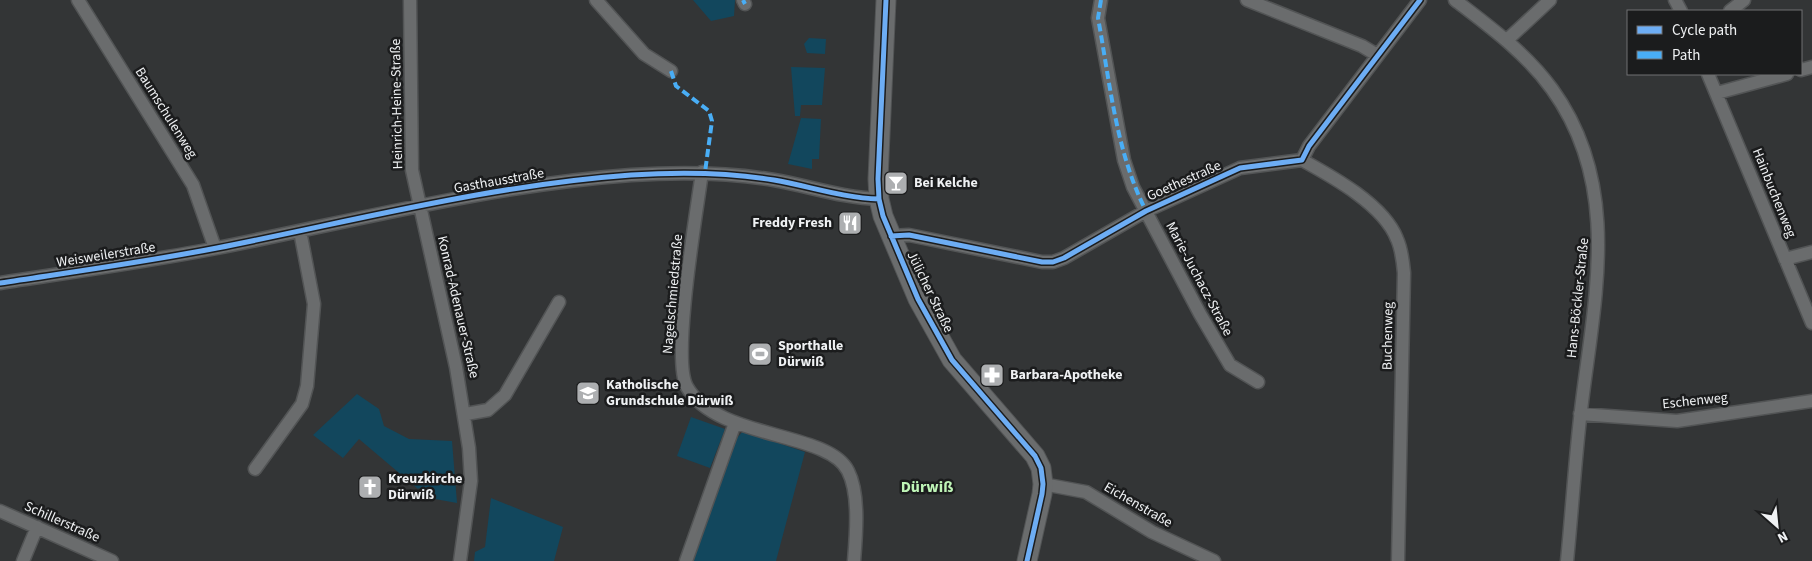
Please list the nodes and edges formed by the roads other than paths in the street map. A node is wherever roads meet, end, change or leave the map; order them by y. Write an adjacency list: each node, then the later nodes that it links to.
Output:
1 (78, 0): 25 (street, Baumschulenweg)
2 (410, 0): 21 (street, Heinrich-Heine-Straße)
3 (596, 0): 14 (street)
4 (886, 0): 20 (street, Jülicher Straße)
5 (1101, 0): 22 (street, Marie-Juchacz-Straße)
6 (1247, 0): 13 (street)
7 (1420, 0): 13 (street)
8 (1455, 0): 12 (street, Hans-Böckler-Straße)
9 (1550, 0): 12 (street)
10 (1744, 0): 11 (street)
11 (1731, 10)
12 (1507, 40): 34 (street, Hans-Böckler-Straße)
13 (1377, 55): 18 (street)
14 (671, 71)
15 (1708, 75): 17 (street, Hainbuchenweg)
16 (1783, 75): 17 (street)
17 (1717, 93): 27 (street, Hainbuchenweg)
18 (1302, 160): 22 (street, Goethestraße); 47 (street, Buchenweg)
19 (702, 172): 20 (street, Gasthausstraße); 21 (street, Gasthausstraße); 35 (street, Nagelschmiedstraße)
20 (879, 199): 24 (street, Jülicher Straße)
21 (420, 206): 23 (street, Gasthausstraße); 33 (street, Konrad-Adenauer-Straße)
22 (1146, 211): 24 (street, Goethestraße); 31 (street, Marie-Juchacz-Straße)
23 (300, 231): 25 (street, Gasthausstraße); 36 (street)
24 (892, 236): 37 (street, Jülicher Straße)
25 (215, 248): 28 (street, Weisweilerstraße)
26 (1812, 252): 27 (street)
27 (1785, 259): 30 (street, Hainbuchenweg)
28 (0, 283)
29 (559, 302): 33 (street)
30 (1812, 323)
31 (1258, 382)
32 (1812, 401): 34 (street, Eschenweg)
33 (466, 414): 42 (street, Konrad-Adenauer-Straße)
34 (1580, 414): 48 (street, Hans-Böckler-Straße)
35 (735, 423): 43 (street); 44 (street, Nagelschmiedstraße)
36 (255, 469)
37 (1044, 484): 45 (street); 46 (street, Eichenstraße)
38 (0, 511): 39 (street, Schillerstraße)
39 (37, 527): 40 (street); 41 (street, Schillerstraße)
40 (24, 561)
41 (112, 561)
42 (460, 561)
43 (686, 561)
44 (854, 561)
45 (1027, 561)
46 (1214, 561)
47 (1398, 561)
48 (1568, 561)

